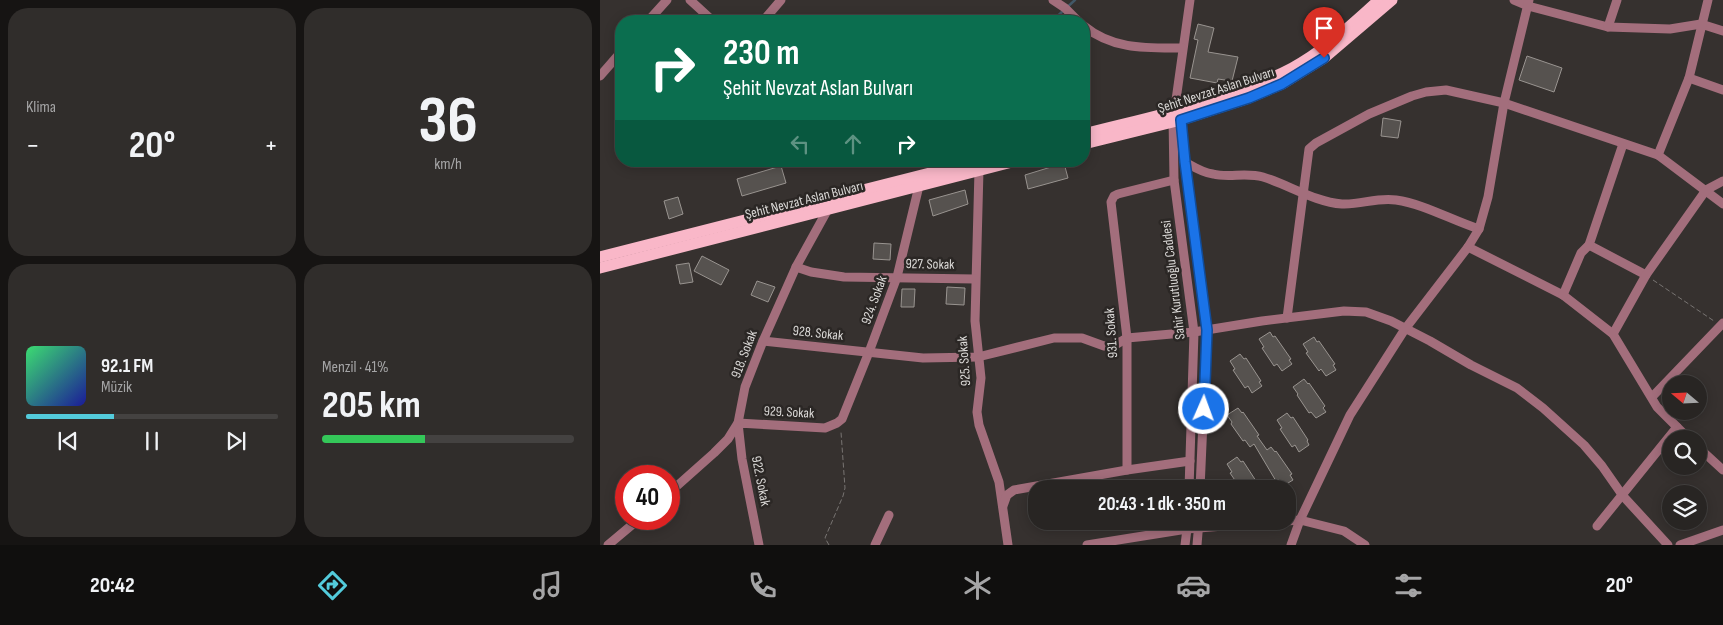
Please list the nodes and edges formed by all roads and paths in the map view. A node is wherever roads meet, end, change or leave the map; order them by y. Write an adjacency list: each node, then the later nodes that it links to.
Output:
1 (667, 0): 12 (street)
2 (690, 0): 13 (street)
3 (781, 0): 14 (street)
4 (1053, 0): 15 (street)
5 (1190, 0): 20 (street)
6 (1380, 0): 26 (main road, Şehit Nevzat Aslan Bulvarı)
7 (1392, 0): 26 (main road, Şehit Nevzat Aslan Bulvarı)
8 (1514, 0): 11 (street)
9 (1618, 0): 17 (street)
10 (1708, 0): 16 (street)
11 (1529, 3): 17 (street); 25 (street)
12 (653, 15)
13 (706, 15)
14 (768, 15)
15 (1072, 15)
16 (1701, 24): 17 (street); 19 (street); 23 (street)
17 (1608, 27)
18 (1090, 31): 20 (street)
19 (1723, 31)
20 (1182, 48): 26 (street)
21 (615, 59): 22 (street)
22 (600, 76)
23 (1689, 78): 24 (street); 30 (street)
24 (1723, 90)
25 (1504, 103): 29 (street); 39 (street); 42 (street)
26 (1177, 112): 27 (main road, Şehit Nevzat Aslan Bulvarı); 28 (main road, Şehit Nevzat Aslan Bulvarı); 31 (street, Sahir Kurutluoğlu Caddesi); 35 (street, Sahir Kurutluoğlu Caddesi)
27 (1090, 133)
28 (1090, 142)
29 (1623, 144): 30 (street); 43 (street)
30 (1658, 155): 38 (street)
31 (1185, 162): 39 (street); 55 (street, Sahir Kurutluoğlu Caddesi)
32 (974, 167): 45 (main road, Şehit Nevzat Aslan Bulvarı)
33 (975, 167): 37 (main road, Şehit Nevzat Aslan Bulvarı)
34 (978, 167): 50 (street, 925. Sokak)
35 (1174, 180): 56 (street, Sahir Kurutluoğlu Caddesi); 58 (street, 931. Sokak)
36 (1723, 181): 38 (street)
37 (919, 186): 41 (main road, Şehit Nevzat Aslan Bulvarı); 49 (street, 924. Sokak)
38 (1706, 190): 40 (street); 48 (street)
39 (1303, 193): 42 (street); 52 (street)
40 (1723, 204)
41 (828, 209): 46 (street, 918. Sokak); 47 (main road, Şehit Nevzat Aslan Bulvarı)
42 (1479, 229): 44 (street)
43 (1589, 245): 48 (street); 51 (street)
44 (1468, 247): 51 (street); 54 (street)
45 (600, 257)
46 (796, 267): 49 (street, 927. Sokak); 59 (street, 918. Sokak)
47 (600, 268)
48 (1646, 275): 53 (path); 57 (street)
49 (897, 277): 50 (street, 927. Sokak); 60 (street, 924. Sokak)
50 (975, 279): 61 (street, 925. Sokak)
51 (1563, 295): 57 (street)
52 (1287, 318): 54 (street, 928. Sokak); 55 (street, 928. Sokak)
53 (1722, 324): 62 (street)
54 (1404, 329): 73 (street, 928. Sokak); 77 (street)
55 (1207, 330): 56 (street, 928. Sokak); 71 (street, Sahir Kurutluoğlu Caddesi)
56 (1194, 332): 58 (street, 928. Sokak); 67 (street, Sahir Kurutluoğlu Caddesi)
57 (1613, 334): 62 (street)
58 (1127, 338): 61 (street, 928. Sokak); 68 (street, 931. Sokak)
59 (763, 340): 60 (street, 928. Sokak); 64 (street, 918. Sokak)
60 (869, 352): 61 (street, 928. Sokak); 63 (street, 924. Sokak)
61 (978, 357): 74 (street, 925. Sokak)
62 (1652, 396): 65 (street)
63 (839, 421): 64 (street, 929. Sokak); 86 (path)
64 (738, 423): 72 (street, 918. Sokak); 85 (street, 922. Sokak)
65 (1677, 428): 73 (street)
66 (1707, 455): 69 (street)
67 (1190, 461): 68 (street); 70 (street, Sahir Kurutluoğlu Caddesi)
68 (1127, 470): 74 (street)
69 (1723, 470)
70 (1189, 480)
71 (1200, 480)
72 (680, 483)
73 (1623, 496): 78 (street); 94 (street, 928. Sokak)
74 (1003, 506): 88 (street, 925. Sokak)
75 (889, 514): 87 (street)
76 (1296, 520): 77 (street)
77 (1300, 520): 92 (street); 93 (street)
78 (1598, 526)
79 (626, 530): 84 (street)
80 (1162, 530): 89 (street)
81 (1186, 530): 90 (street)
82 (1198, 530): 91 (street)
83 (1723, 530): 95 (street)
84 (608, 545)
85 (759, 545)
86 (829, 545)
87 (875, 545)
88 (1008, 545)
89 (1087, 545)
90 (1185, 545)
91 (1197, 545)
92 (1291, 545)
93 (1365, 545)
94 (1668, 545)
95 (1680, 545)

